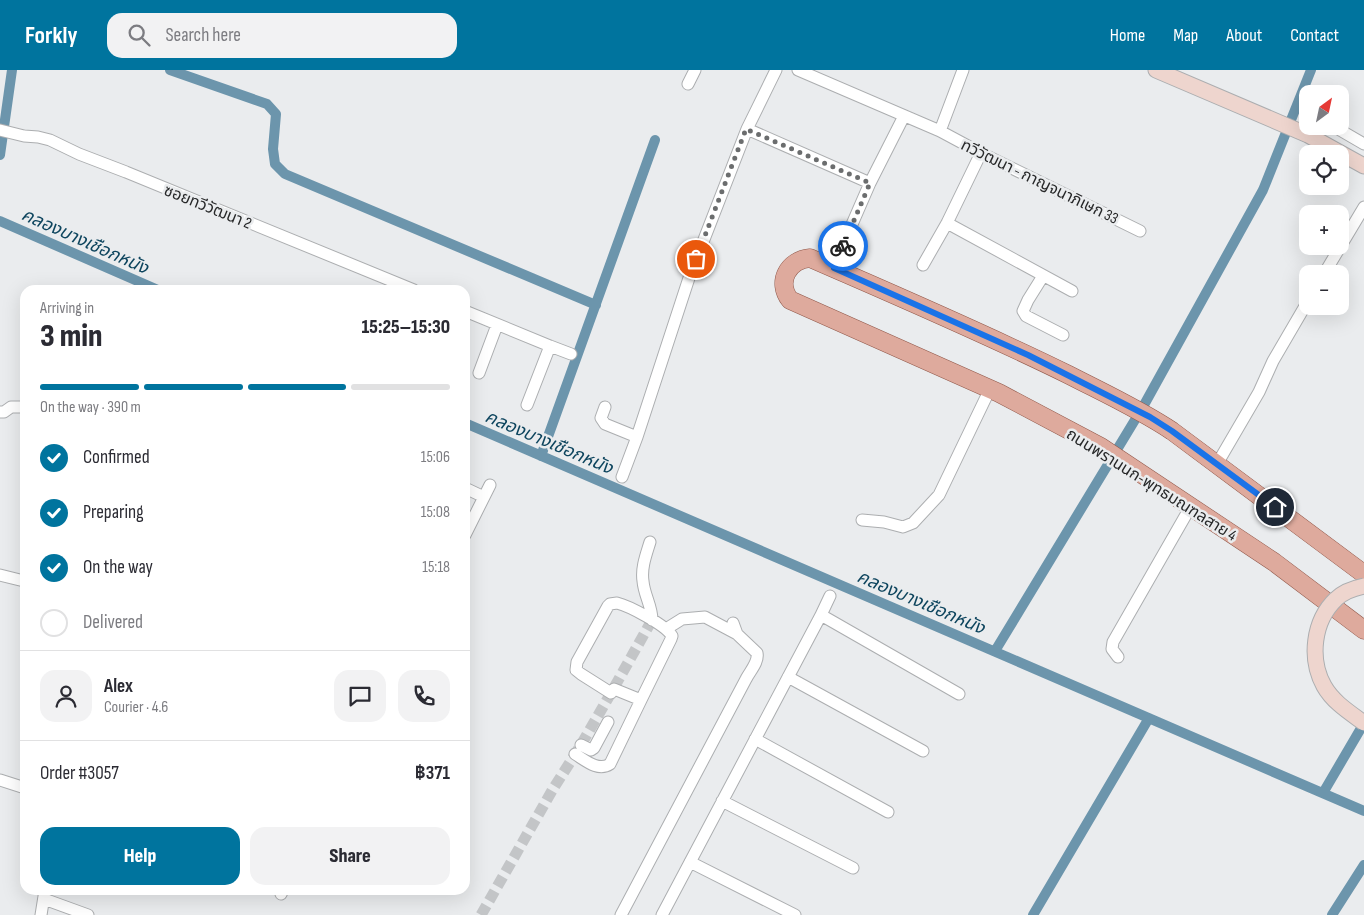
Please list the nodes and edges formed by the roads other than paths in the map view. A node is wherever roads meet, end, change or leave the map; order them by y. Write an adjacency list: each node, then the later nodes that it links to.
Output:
1 (695, 70): 6 (street)
2 (776, 70): 8 (street)
3 (798, 70): 7 (street, ทวีวัฒนา - กาญจนาภิเษก 33)
4 (963, 70): 10 (street)
5 (1156, 70): 14 (street)
6 (688, 84)
7 (904, 116): 10 (street, ทวีวัฒนา - กาญจนาภิเษก 33); 15 (street)
8 (746, 129): 15 (street); 37 (street)
9 (0, 130): 23 (street, ซอยทวีวัฒนา 2)
10 (940, 131): 13 (street, ทวีวัฒนา - กาญจนาภิเษก 33)
11 (1349, 133): 12 (street)
12 (1362, 139)
13 (981, 153): 17 (street); 18 (street, ทวีวัฒนา - กาญจนาภิเษก 33)
14 (1364, 166)
15 (870, 183): 21 (street)
16 (1364, 207): 20 (street)
17 (947, 223): 19 (street); 22 (street)
18 (1140, 231)
19 (923, 265)
20 (1329, 265)
21 (834, 268): 32 (main road, ถนนพรานนก-พุทธมณฑลสาย 4); 38 (main road)
22 (1043, 276): 24 (street); 28 (street)
23 (402, 285)
24 (1072, 291)
25 (470, 313): 27 (street)
26 (1300, 315): 38 (street)
27 (498, 325): 29 (street); 31 (street)
28 (1063, 335)
29 (550, 346): 30 (street); 33 (street)
30 (571, 354)
31 (479, 373)
32 (990, 389): 43 (main road, ถนนพรานนก-พุทธมณฑลสาย 4); 44 (street)
33 (527, 405)
34 (605, 407): 37 (street)
35 (20, 408): 36 (street)
36 (0, 412)
37 (637, 437): 39 (street)
38 (1217, 464): 47 (main road)
39 (622, 477)
40 (490, 485): 42 (street)
41 (470, 490): 42 (street)
42 (484, 497): 45 (street)
43 (1191, 506): 57 (main road, ถนนพรานนก-พุทธมณฑลสาย 4); 58 (street)
44 (862, 520)
45 (470, 525)
46 (650, 542): 55 (street)
47 (1342, 557): 48 (street); 49 (main road)
48 (1364, 564)
49 (1364, 574)
50 (0, 575): 51 (street)
51 (20, 580)
52 (1364, 586): 63 (street, bridge)
53 (830, 596): 54 (street)
54 (821, 615): 59 (street); 60 (street)
55 (652, 620): 56 (street); 61 (street)
56 (666, 629): 61 (street); 76 (street)
57 (1364, 630)
58 (1118, 657)
59 (788, 677): 64 (street); 65 (street)
60 (959, 694)
61 (641, 700): 62 (street)
62 (608, 722)
63 (1364, 722)
64 (755, 739): 68 (street); 69 (street)
65 (923, 751)
66 (0, 780): 67 (street)
67 (20, 786)
68 (722, 801): 70 (street); 71 (street)
69 (888, 812)
70 (690, 862): 77 (street); 78 (street)
71 (853, 868)
72 (44, 895): 74 (street)
73 (46, 895): 75 (street)
74 (41, 915)
75 (88, 915)
76 (621, 915)
77 (662, 915)
78 (795, 915)

